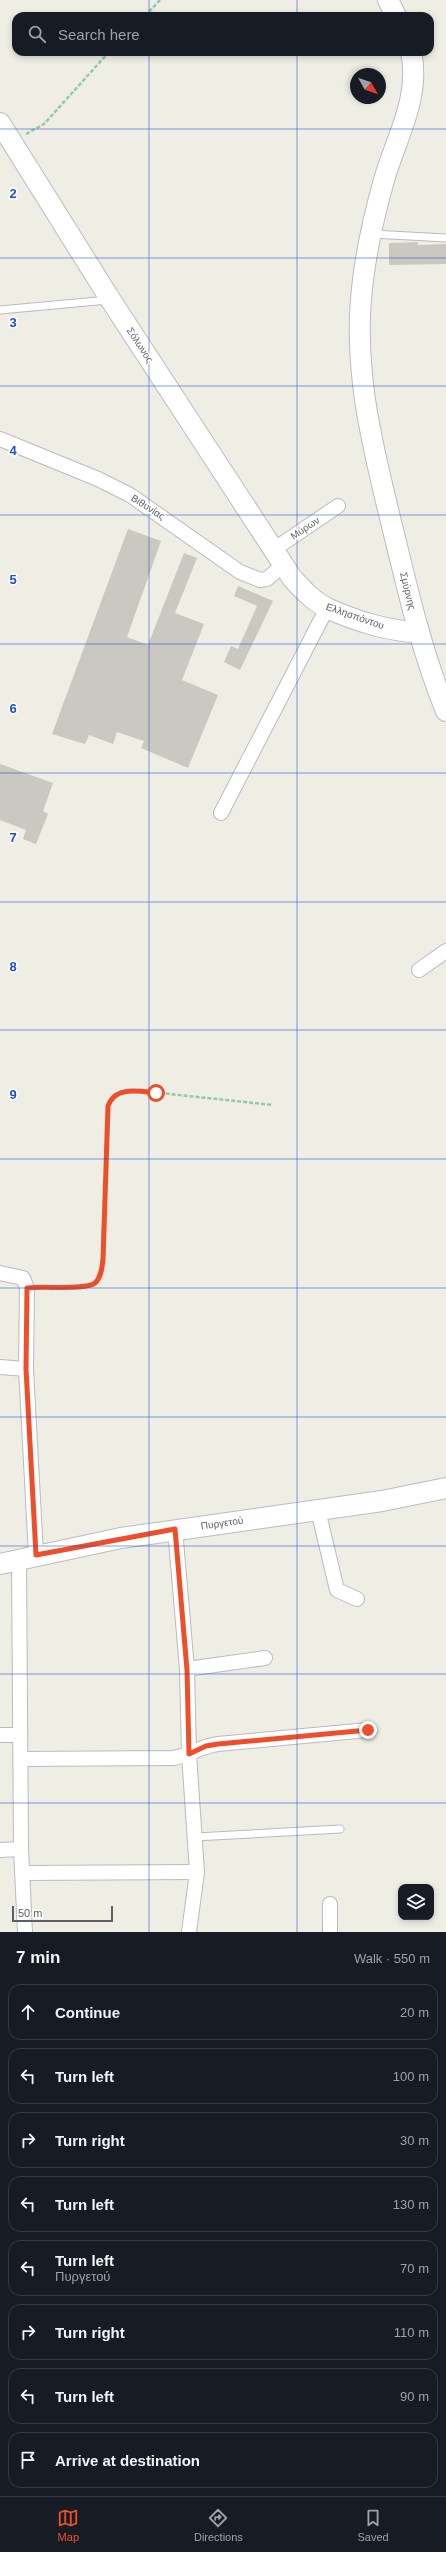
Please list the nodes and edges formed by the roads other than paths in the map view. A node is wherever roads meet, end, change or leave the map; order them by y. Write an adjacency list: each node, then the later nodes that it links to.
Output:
1 (388, 0): 2 (street)
2 (394, 12)
3 (411, 56): 5 (street, Σμύρνης)
4 (4, 129): 7 (street, Σόλωνος)
5 (372, 234): 6 (lane); 13 (street, Σμύρνης)
6 (446, 238)
7 (110, 299): 8 (lane); 11 (street, Σόλωνος)
8 (0, 310)
9 (0, 438): 11 (street, Βιθυνίας)
10 (338, 506): 11 (street, Μύρων)
11 (278, 558): 12 (street, Ελλησπόντου)
12 (327, 608): 13 (street, Ελλησπόντου); 16 (street)
13 (419, 632): 14 (street, Σμύρνης)
14 (440, 682): 15 (street, Σμύρνης)
15 (446, 711)
16 (221, 813)
17 (446, 951): 18 (street)
18 (418, 970)
19 (0, 1273): 21 (street)
20 (0, 1367): 21 (street)
21 (26, 1369): 25 (street)
22 (446, 1488): 23 (street, Πυργετού)
23 (318, 1510): 24 (street, Πυργετού); 27 (street)
24 (175, 1529): 25 (street, Πυργετού); 29 (street)
25 (27, 1556): 26 (street, Πυργετού); 32 (street)
26 (0, 1564)
27 (357, 1599)
28 (265, 1658): 29 (street)
29 (187, 1670): 33 (street)
30 (368, 1730): 33 (street)
31 (0, 1735): 32 (street)
32 (20, 1735): 34 (street)
33 (189, 1754): 34 (street); 36 (street)
34 (21, 1759): 37 (street)
35 (340, 1829): 36 (lane)
36 (195, 1837): 39 (street)
37 (21, 1849): 38 (street); 40 (street)
38 (0, 1850)
39 (197, 1872): 40 (street); 43 (street)
40 (22, 1873): 42 (street)
41 (330, 1904): 44 (street)
42 (25, 1932)
43 (189, 1932)
44 (330, 1932)

